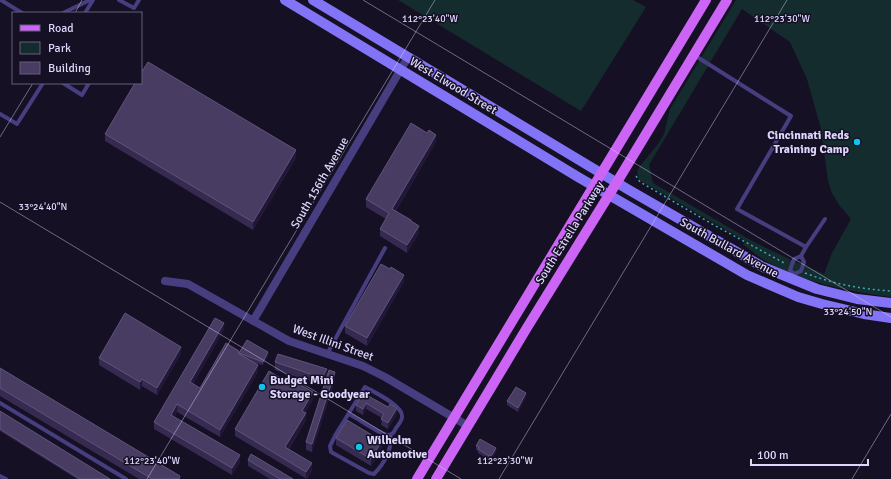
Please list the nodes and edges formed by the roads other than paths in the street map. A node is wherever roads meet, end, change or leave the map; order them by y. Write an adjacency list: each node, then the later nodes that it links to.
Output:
1 (1, 0): 11 (lane)
2 (90, 0): 12 (lane)
3 (93, 0): 13 (lane)
4 (119, 0): 10 (lane)
5 (139, 0): 10 (lane)
6 (285, 0): 17 (main road, West Elwood Street)
7 (312, 0): 16 (main road, West Elwood Street)
8 (706, 0): 22 (main road, South Estrella Parkway)
9 (727, 0): 15 (main road, South Estrella Parkway)
10 (134, 8): 14 (lane)
11 (20, 12)
12 (65, 12)
13 (86, 12)
14 (132, 12)
15 (694, 54): 23 (main road, South Estrella Parkway); 27 (lane)
16 (408, 57): 17 (street, South 156th Avenue); 22 (main road, West Elwood Street)
17 (401, 70): 24 (main road, West Elwood Street); 34 (street, South 156th Avenue)
18 (42, 84): 21 (lane)
19 (65, 84): 20 (lane)
20 (88, 84)
21 (0, 114)
22 (602, 173): 23 (main road, West Elwood Street); 24 (main road, South Estrella Parkway)
23 (617, 182): 25 (main road, South Estrella Parkway); 30 (main road, South Bullard Avenue)
24 (594, 186): 25 (main road, West Elwood Street); 38 (main road, South Estrella Parkway)
25 (608, 195): 33 (main road, South Bullard Avenue); 39 (main road, South Estrella Parkway)
26 (825, 219): 27 (lane)
27 (806, 247): 29 (lane)
28 (385, 248): 35 (lane)
29 (801, 256): 30 (lane); 30 (lane)
30 (793, 277): 32 (main road, South Bullard Avenue)
31 (165, 281): 34 (street, West Illini Street)
32 (891, 303)
33 (891, 318)
34 (254, 321): 35 (street, West Illini Street)
35 (327, 354): 38 (street, West Illini Street)
36 (0, 403): 43 (lane)
37 (349, 414): 40 (lane); 40 (lane); 40 (lane)
38 (454, 418): 39 (street, West Illini Street); 44 (main road, South Estrella Parkway)
39 (468, 426): 45 (main road, South Estrella Parkway)
40 (390, 435)
41 (0, 476): 42 (lane)
42 (6, 479)
43 (126, 479)
44 (417, 479)
45 (436, 479)

